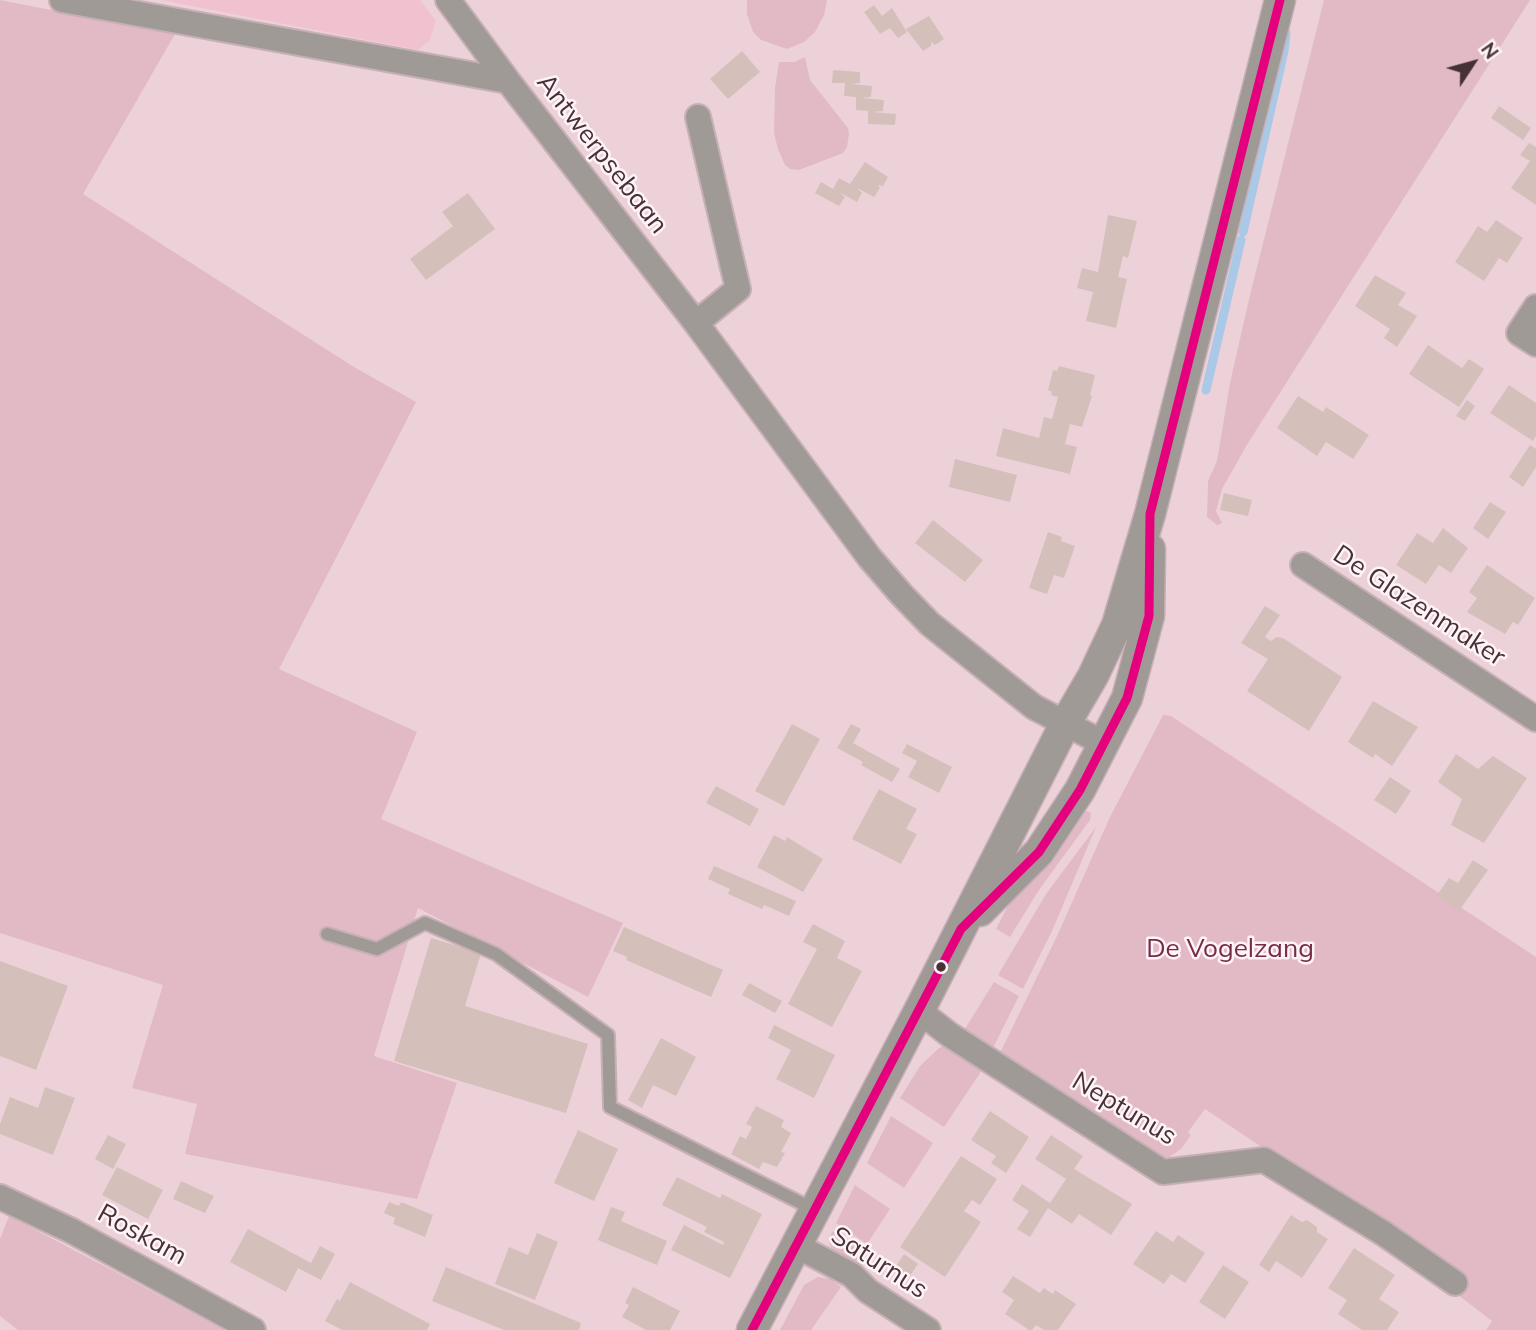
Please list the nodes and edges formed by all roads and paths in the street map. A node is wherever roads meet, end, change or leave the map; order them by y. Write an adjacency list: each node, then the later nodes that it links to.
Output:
1 (62, 0): 4 (street, Antwerpsebaan)
2 (448, 0): 4 (street)
3 (1280, 0): 9 (street)
4 (508, 81): 7 (street, Antwerpsebaan)
5 (698, 117): 7 (street)
6 (1536, 307): 8 (street)
7 (696, 323): 12 (street, Antwerpsebaan)
8 (1536, 344)
9 (1150, 514): 12 (street); 13 (street)
10 (1303, 565): 11 (street, De Glazenmaker)
11 (1536, 719)
12 (1065, 724): 13 (street, Antwerpsebaan); 14 (street)
13 (1103, 743): 14 (street)
14 (961, 929): 16 (street)
15 (327, 934): 18 (lane)
16 (919, 1011): 18 (street); 20 (street, Neptunus)
17 (0, 1197): 21 (street, Roskam)
18 (816, 1210): 19 (street)
19 (797, 1246): 22 (street); 23 (street, Saturnus)
20 (1455, 1283)
21 (253, 1330)
22 (752, 1330)
23 (928, 1330)

